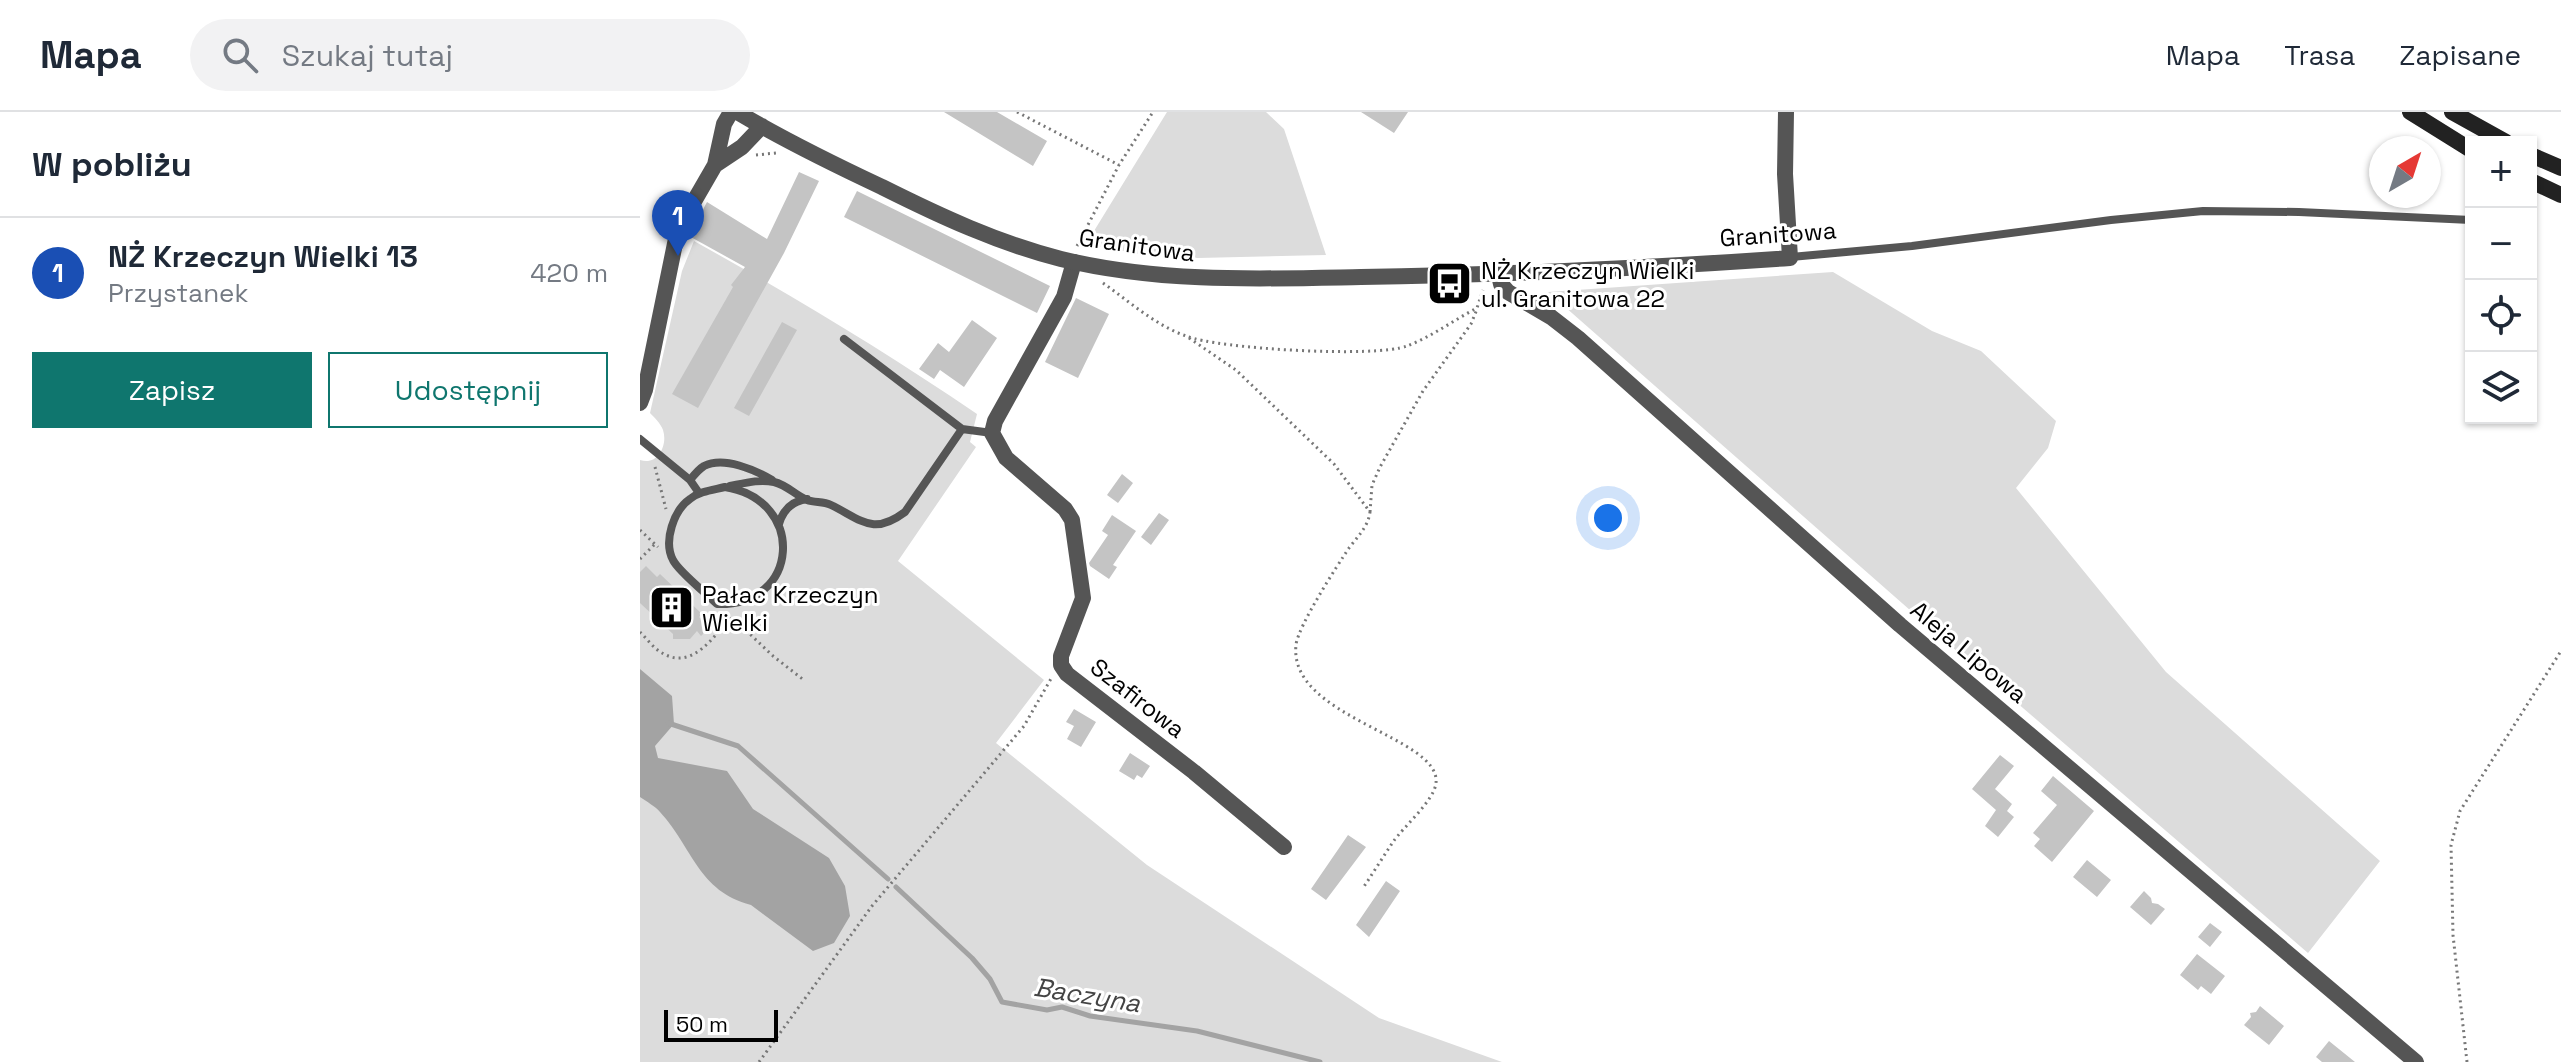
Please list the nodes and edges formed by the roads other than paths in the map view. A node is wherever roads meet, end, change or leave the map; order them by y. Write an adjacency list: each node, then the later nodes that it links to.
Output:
1 (731, 112): 10 (street)
2 (737, 112): 6 (street, Granitowa)
3 (1786, 112): 15 (street)
4 (2410, 112): 8 (main road)
5 (2452, 112): 7 (main road)
6 (762, 126): 10 (street); 16 (street, Granitowa)
7 (2495, 136)
8 (2465, 146)
9 (2537, 158): 11 (main road)
10 (715, 165): 19 (street)
11 (2561, 168)
12 (2537, 184): 13 (main road)
13 (2561, 195)
14 (2465, 220): 15 (lane, Granitowa)
15 (1790, 258): 17 (street, Granitowa)
16 (1074, 262): 17 (street, Granitowa); 21 (street)
17 (1499, 275): 30 (street, Aleja Lipowa)
18 (844, 339): 20 (lane)
19 (640, 403)
20 (962, 429): 21 (lane); 27 (lane)
21 (992, 433): 29 (street, Szafirowa)
22 (640, 439): 23 (lane)
23 (690, 480): 24 (lane); 26 (lane)
24 (775, 483): 25 (lane); 27 (lane)
25 (725, 487): 26 (lane); 28 (lane)
26 (699, 493): 28 (lane)
27 (807, 499): 28 (lane)
28 (779, 525)
29 (1284, 847)
30 (2416, 1062)

